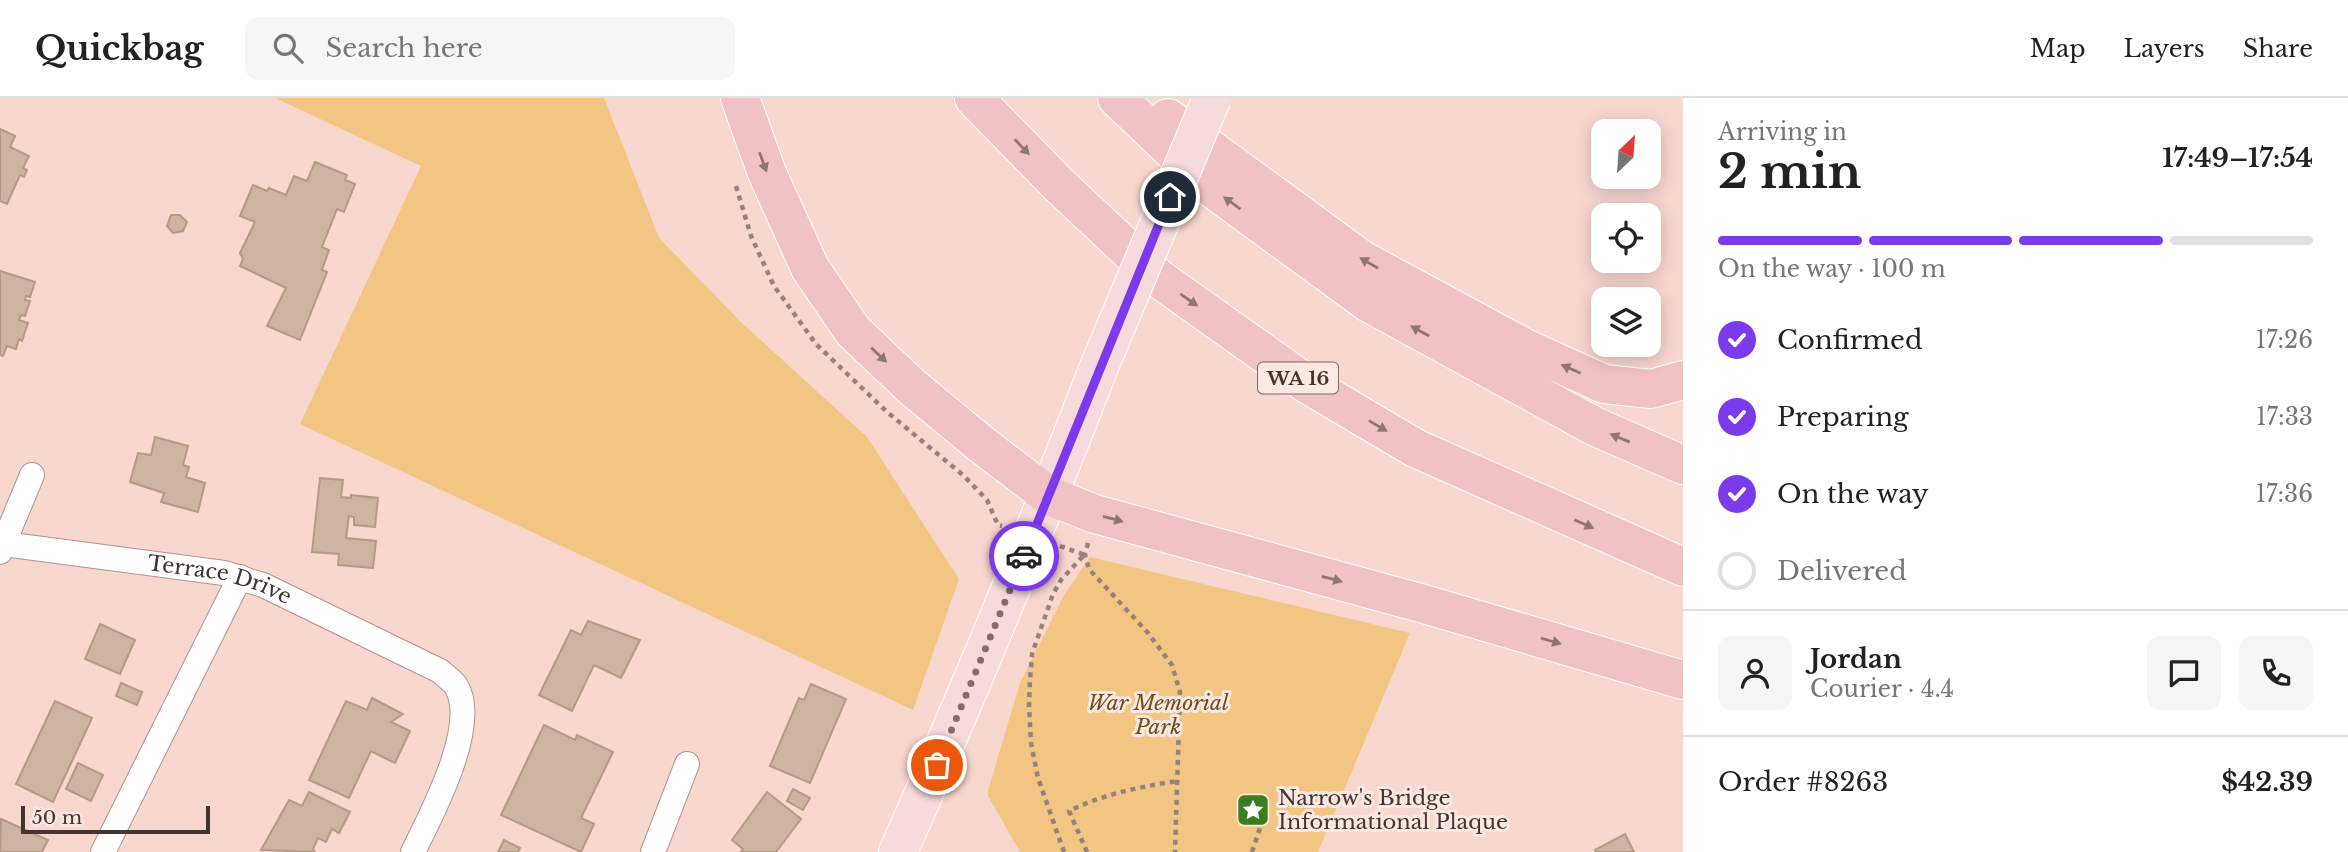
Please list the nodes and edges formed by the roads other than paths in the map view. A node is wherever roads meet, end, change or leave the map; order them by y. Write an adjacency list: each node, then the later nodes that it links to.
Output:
1 (740, 98): 10 (highway, one-way to 10)
2 (974, 98): 12 (highway, WA 16, one-way to 12)
3 (1117, 98): 6 (highway)
4 (1141, 98): 7 (highway, one-way to 4)
5 (1212, 98): 6 (main road, bridge)
6 (1184, 162): 8 (highway, one-way to 6); 10 (main road, bridge)
7 (1683, 380)
8 (1683, 464)
9 (32, 475): 11 (street)
10 (1049, 496): 14 (highway, one-way to 14); 19 (main road)
11 (2, 548): 13 (street, Terrace Drive)
12 (1683, 567)
13 (240, 577): 16 (street); 17 (street, Terrace Drive)
14 (1683, 680)
15 (687, 764): 18 (street)
16 (103, 852)
17 (413, 852)
18 (653, 852)
19 (898, 852)

